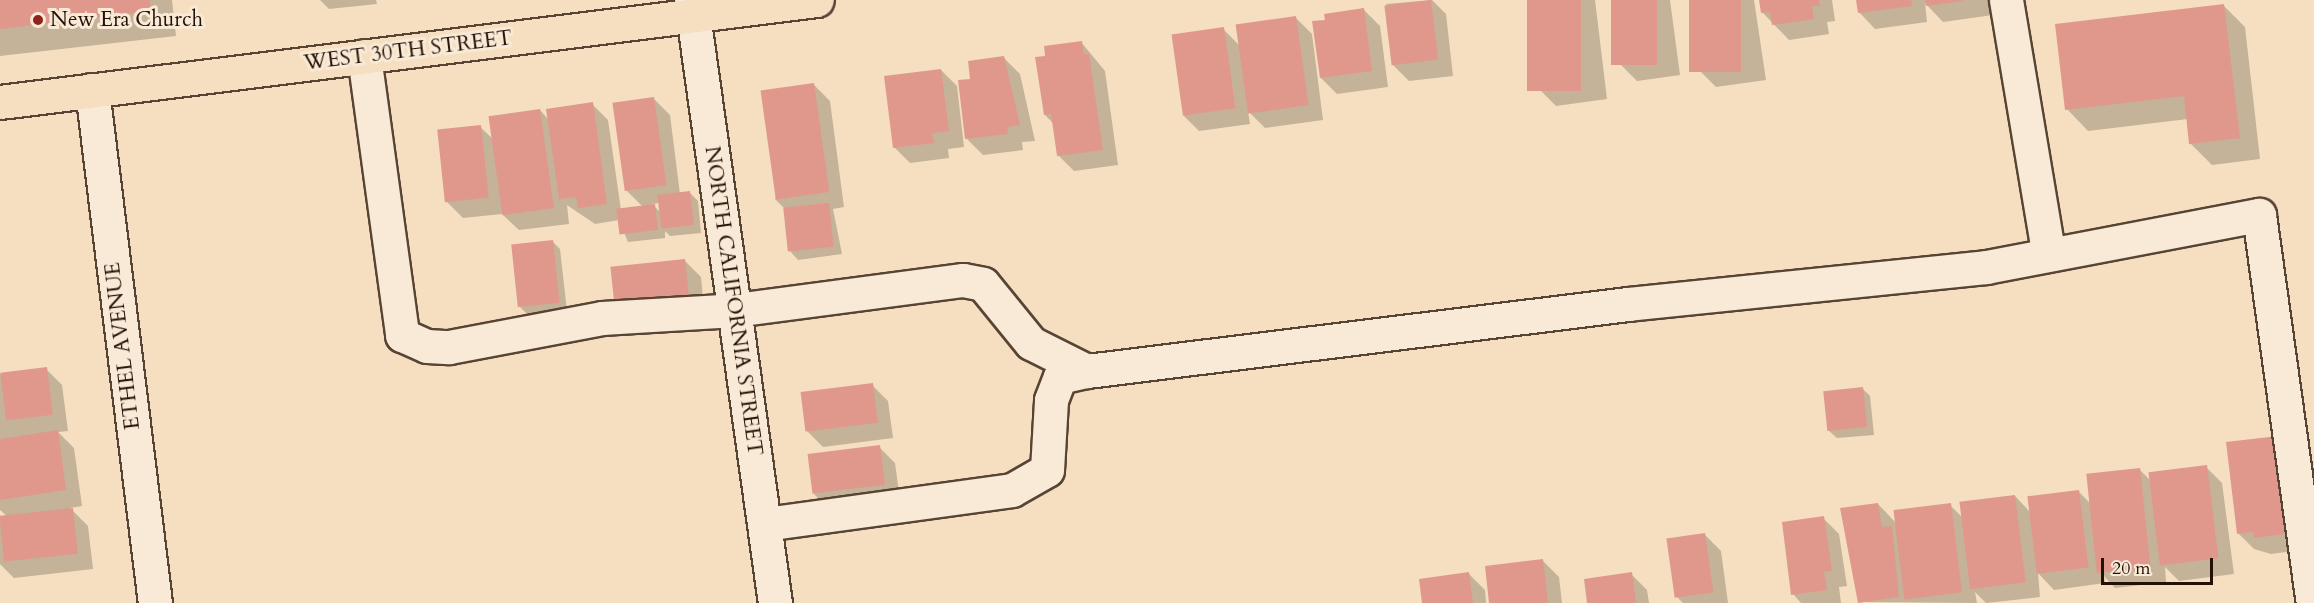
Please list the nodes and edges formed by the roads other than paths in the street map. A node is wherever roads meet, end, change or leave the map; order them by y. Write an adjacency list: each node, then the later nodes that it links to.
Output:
1 (816, 0): 3 (main road, WEST 30TH STREET)
2 (2006, 0): 7 (street)
3 (692, 8): 4 (main road, WEST 30TH STREET); 8 (street, NORTH CALIFORNIA STREET)
4 (364, 56): 5 (main road, WEST 30TH STREET); 8 (street)
5 (92, 90): 6 (main road, WEST 30TH STREET); 11 (street, ETHEL AVENUE)
6 (0, 102)
7 (2048, 252): 9 (street); 13 (street)
8 (735, 310): 9 (street); 10 (street, NORTH CALIFORNIA STREET)
9 (1087, 371): 10 (street)
10 (765, 525): 12 (street, NORTH CALIFORNIA STREET)
11 (155, 603)
12 (775, 603)
13 (2313, 603)

